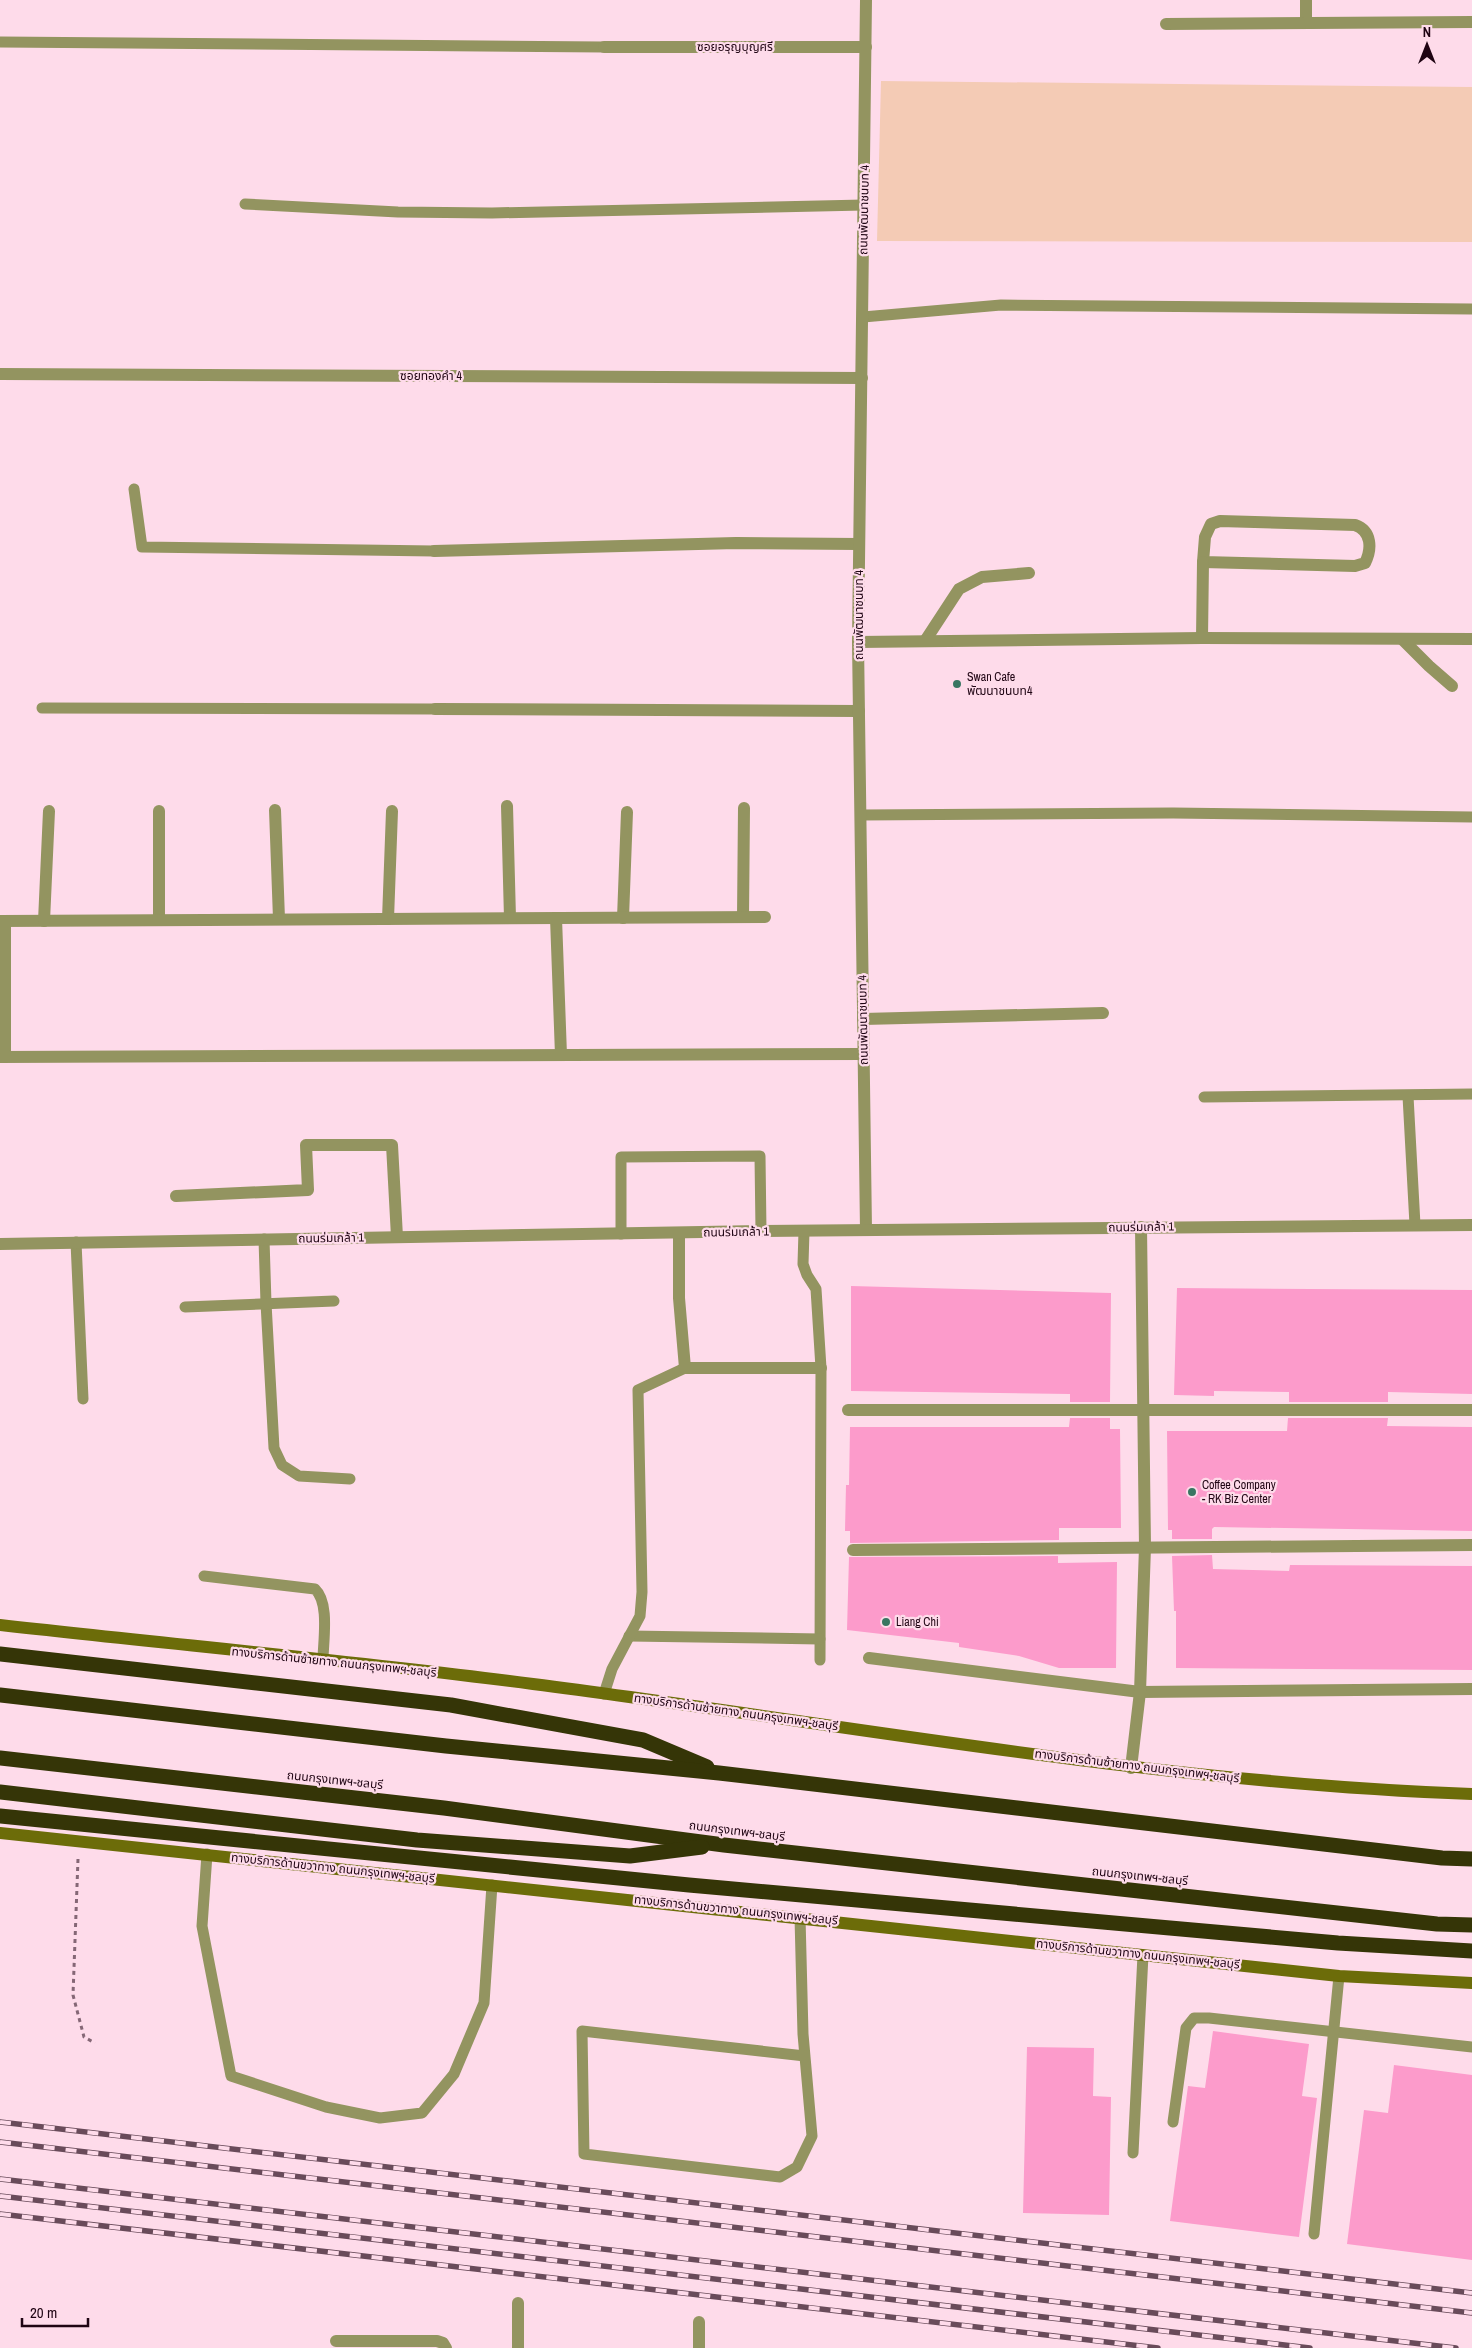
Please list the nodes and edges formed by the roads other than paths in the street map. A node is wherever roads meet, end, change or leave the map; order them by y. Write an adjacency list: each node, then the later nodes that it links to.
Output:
1 (866, 0): 8 (street, ถนนพัฒนาชนบท 4)
2 (1306, 0): 4 (street)
3 (1472, 22): 4 (street)
4 (1306, 23): 5 (street)
5 (1166, 24)
6 (0, 42): 7 (lane)
7 (604, 46): 8 (street, ซอยอรุญบุญศรี)
8 (866, 47): 10 (street, ถนนพัฒนาชนบท 4)
9 (245, 204): 10 (lane)
10 (864, 206): 12 (street, ถนนพัฒนาชนบท 4)
11 (1472, 310): 12 (lane)
12 (863, 317): 14 (street, ถนนพัฒนาชนบท 4)
13 (0, 374): 14 (street, ซอยทองคำ 4)
14 (862, 378): 16 (street, ถนนพัฒนาชนบท 4)
15 (134, 489): 17 (lane)
16 (859, 544): 17 (street); 24 (street, ถนนพัฒนาชนบท 4)
17 (434, 551)
18 (1203, 562): 18 (street); 20 (street)
19 (1030, 573): 23 (street)
20 (1202, 638): 21 (street); 23 (street)
21 (1402, 639): 22 (street); 25 (street)
22 (1472, 639)
23 (925, 641): 24 (street)
24 (858, 642): 28 (street, ถนนพัฒนาชนบท 4)
25 (1452, 686)
26 (42, 708): 27 (lane)
27 (435, 709): 28 (street)
28 (859, 711): 36 (street, ถนนพัฒนาชนบท 4)
29 (508, 806): 40 (street)
30 (744, 808): 38 (street)
31 (276, 810): 45 (street)
32 (48, 811): 47 (street)
33 (159, 811): 44 (street)
34 (392, 811): 43 (street)
35 (627, 812): 42 (street)
36 (860, 815): 37 (lane); 49 (street, ถนนพัฒนาชนบท 4)
37 (1472, 817)
38 (743, 917): 39 (street); 42 (street)
39 (765, 917)
40 (510, 918): 41 (street); 43 (street)
41 (556, 918): 42 (street); 51 (street)
42 (622, 918)
43 (388, 919): 45 (street)
44 (159, 920): 45 (street); 47 (street)
45 (279, 920)
46 (3, 921): 47 (street); 52 (street)
47 (44, 921)
48 (1103, 1013): 49 (street)
49 (863, 1019): 50 (street, ถนนพัฒนาชนบท 4)
50 (864, 1054): 51 (street); 60 (street, ถนนพัฒนาชนบท 4)
51 (561, 1055): 52 (street)
52 (3, 1057)
53 (1472, 1094): 54 (lane)
54 (1408, 1096): 55 (lane); 57 (lane)
55 (1204, 1097)
56 (176, 1196): 65 (street)
57 (1415, 1225): 58 (street, ถนนร่มเกล้า 1); 59 (street, ถนนร่มเกล้า 1)
58 (1472, 1225)
59 (1141, 1227): 60 (street, ถนนร่มเกล้า 1); 76 (street)
60 (866, 1230): 62 (street, ถนนร่มเกล้า 1)
61 (762, 1231): 62 (street, ถนนร่มเกล้า 1); 63 (street, ถนนร่มเกล้า 1); 64 (lane)
62 (804, 1232): 73 (lane)
63 (679, 1233): 64 (street, ถนนร่มเกล้า 1); 72 (street)
64 (621, 1234): 65 (street, ถนนร่มเกล้า 1)
65 (397, 1237): 66 (street, ถนนร่มเกล้า 1)
66 (264, 1239): 67 (street, ถนนร่มเกล้า 1); 70 (lane)
67 (76, 1242): 68 (street, ถนนร่มเกล้า 1); 74 (lane)
68 (0, 1244)
69 (334, 1301): 70 (lane)
70 (266, 1303): 71 (lane); 78 (lane)
71 (185, 1306)
72 (684, 1368): 73 (street); 84 (lane)
73 (821, 1368): 85 (lane)
74 (83, 1399)
75 (848, 1410): 76 (street)
76 (1143, 1410): 77 (street); 80 (street)
77 (1472, 1410)
78 (350, 1478)
79 (1472, 1545): 80 (street)
80 (1144, 1548): 81 (street); 91 (street)
81 (853, 1550)
82 (204, 1576): 89 (lane)
83 (0, 1625): 89 (main road, ทางบริการด้านซ้ายทาง ถนนกรุงเทพฯ-ชลบุรี)
84 (629, 1636): 85 (lane); 92 (lane)
85 (820, 1638): 88 (lane)
86 (0, 1654): 96 (highway)
87 (869, 1658): 91 (street)
88 (820, 1660)
89 (323, 1661): 92 (main road, ทางบริการด้านซ้ายทาง ถนนกรุงเทพฯ-ชลบุรี)
90 (1472, 1689): 91 (street)
91 (1140, 1692): 95 (street)
92 (604, 1694): 95 (main road, ทางบริการด้านซ้ายทาง ถนนกรุงเทพฯ-ชลบุรี)
93 (0, 1695): 96 (highway)
94 (0, 1758): 101 (highway, ถนนกรุงเทพฯ-ชลบุรี)
95 (1131, 1768): 98 (main road, ทางบริการด้านซ้ายทาง ถนนกรุงเทพฯ-ชลบุรี)
96 (720, 1773): 103 (highway)
97 (0, 1792): 101 (highway)
98 (1472, 1794)
99 (0, 1816): 107 (highway)
100 (0, 1833): 102 (main road, ทางบริการด้านขวาทาง ถนนกรุงเทพฯ-ชลบุรี)
101 (724, 1845): 106 (highway, ถนนกรุงเทพฯ-ชลบุรี)
102 (207, 1854): 104 (main road, ทางบริการด้านขวาทาง ถนนกรุงเทพฯ-ชลบุรี); 104 (lane)
103 (1472, 1859)
104 (492, 1885): 105 (main road, ทางบริการด้านขวาทาง ถนนกรุงเทพฯ-ชลบุรี)
105 (800, 1917): 108 (main road, ทางบริการด้านขวาทาง ถนนกรุงเทพฯ-ชลบุรี); 113 (lane)
106 (1472, 1925)
107 (1472, 1951)
108 (1143, 1954): 109 (main road, ทางบริการด้านขวาทาง ถนนกรุงเทพฯ-ชลบุรี); 115 (lane)
109 (1339, 1976): 110 (main road, ทางบริการด้านขวาทาง ถนนกรุงเทพฯ-ชลบุรี); 111 (lane)
110 (1472, 1982)
111 (1333, 2033): 112 (lane); 114 (lane); 116 (lane)
112 (1472, 2047)
113 (805, 2056): 113 (lane)
114 (1173, 2122)
115 (1133, 2153)
116 (1314, 2234)
117 (518, 2303): 121 (street)
118 (700, 2322): 122 (street)
119 (336, 2340): 120 (street)
120 (446, 2348)
121 (518, 2348)
122 (699, 2348)

